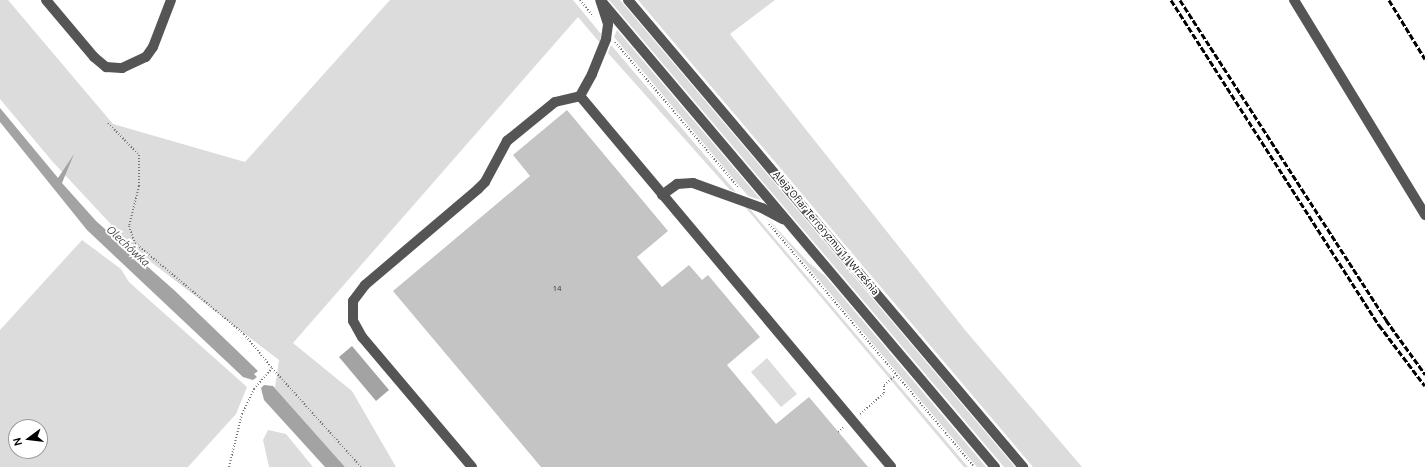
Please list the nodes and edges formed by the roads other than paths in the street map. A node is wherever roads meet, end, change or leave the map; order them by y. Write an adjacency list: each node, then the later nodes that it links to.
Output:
1 (46, 0): 2 (street)
2 (171, 0)
3 (601, 0): 6 (street); 9 (street, Aleja Ofiar Terroryzmu 11 Września)
4 (628, 0): 13 (street, Aleja Ofiar Terroryzmu 11 Września)
5 (1294, 0): 8 (street)
6 (580, 96): 7 (street); 10 (street)
7 (662, 195): 9 (street); 11 (street)
8 (1425, 215)
9 (790, 223): 12 (street, Aleja Ofiar Terroryzmu 11 Września)
10 (472, 467)
11 (891, 467)
12 (995, 467)
13 (1023, 467)

